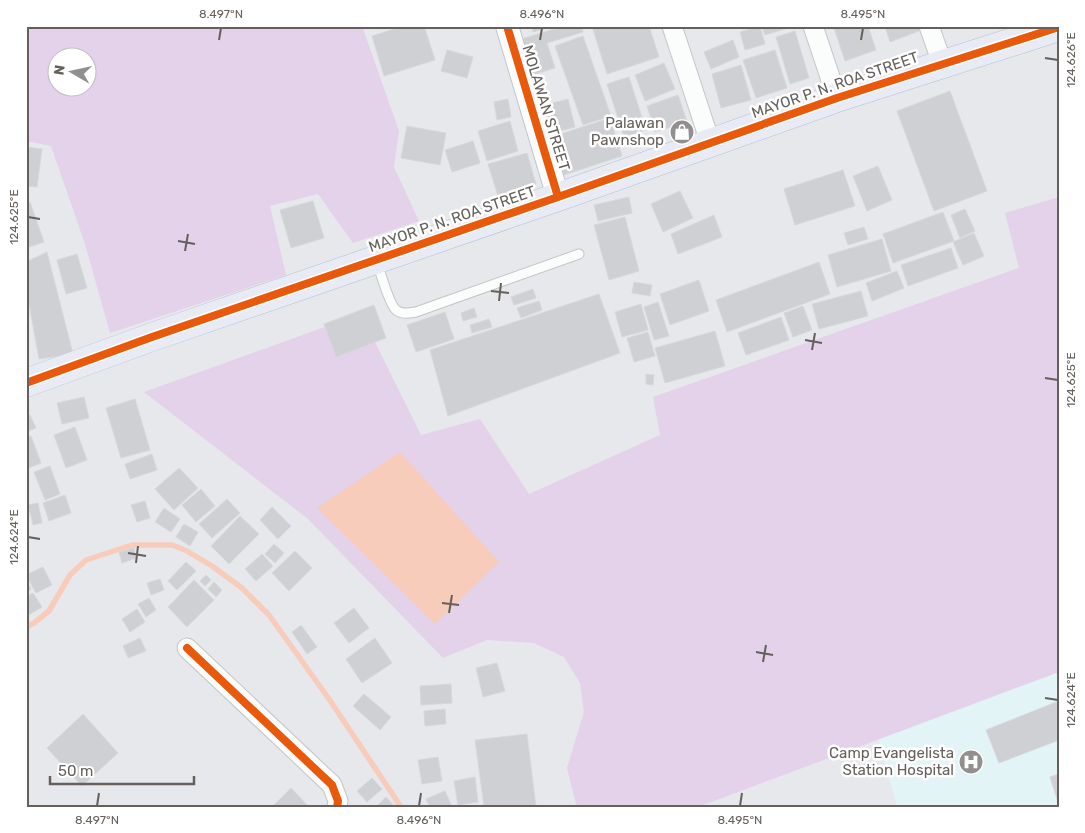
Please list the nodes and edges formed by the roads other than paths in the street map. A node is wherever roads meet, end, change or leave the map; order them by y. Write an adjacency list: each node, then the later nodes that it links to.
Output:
1 (507, 26): 9 (street, MOLAWAN STREET)
2 (672, 26): 8 (street)
3 (813, 26): 7 (street)
4 (929, 26): 6 (street)
5 (1059, 27): 6 (main road, MAYOR P. N. ROA STREET)
6 (942, 63): 7 (main road, MAYOR P. N. ROA STREET)
7 (837, 98): 8 (main road, MAYOR P. N. ROA STREET)
8 (710, 142): 9 (main road, MAYOR P. N. ROA STREET)
9 (558, 197): 11 (main road, MAYOR P. N. ROA STREET)
10 (579, 254): 11 (lane)
11 (376, 259): 12 (main road, MAYOR P. N. ROA STREET)
12 (26, 383)
13 (187, 648): 14 (street)
14 (337, 807)

